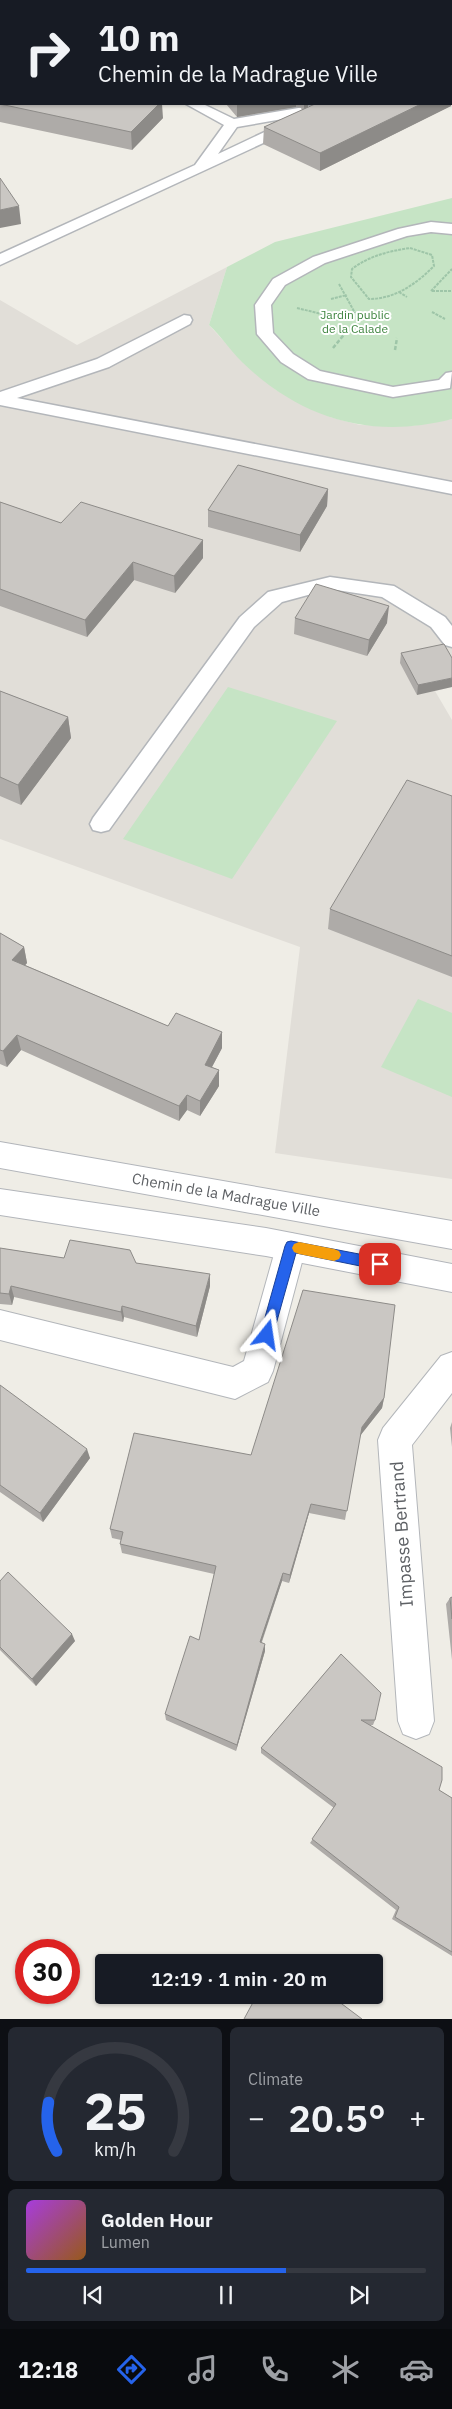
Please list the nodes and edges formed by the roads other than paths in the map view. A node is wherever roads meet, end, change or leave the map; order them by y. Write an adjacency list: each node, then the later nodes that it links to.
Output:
1 (195, 105): 3 (lane)
2 (332, 105): 3 (lane); 4 (lane)
3 (232, 124): 4 (lane)
4 (200, 168): 6 (lane)
5 (452, 229): 8 (lane)
6 (0, 260)
7 (184, 320): 9 (lane)
8 (452, 378)
9 (0, 399): 10 (lane)
10 (452, 488)
11 (452, 640): 12 (lane)
12 (101, 824)
13 (0, 1155): 15 (street, Chemin de la Madrague Ville)
14 (0, 1202): 16 (street)
15 (452, 1235)
16 (291, 1246): 17 (street); 18 (street)
17 (452, 1278)
18 (0, 1325)
19 (452, 1367): 20 (street, Impasse Bertrand)
20 (416, 1721)

